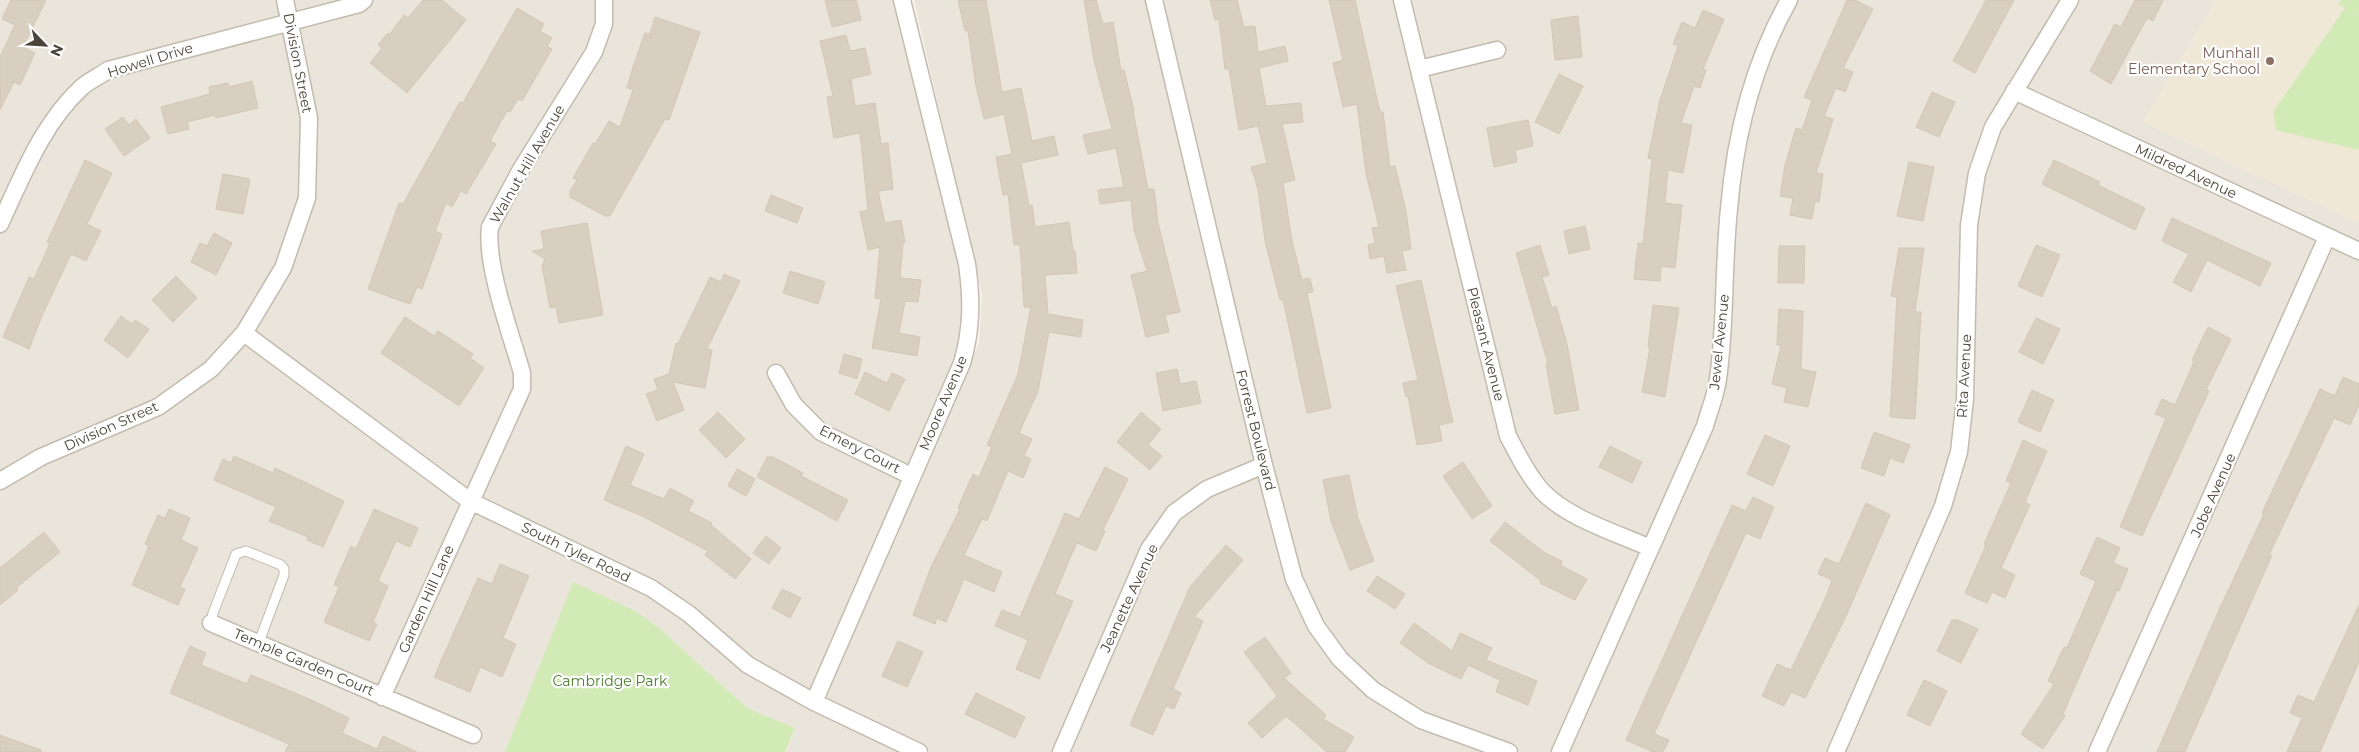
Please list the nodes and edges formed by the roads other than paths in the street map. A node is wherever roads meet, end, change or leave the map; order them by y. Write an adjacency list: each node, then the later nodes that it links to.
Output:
1 (285, 0): 9 (street, Division Street)
2 (364, 0): 9 (street, Howell Drive)
3 (604, 0): 21 (street, Walnut Hill Avenue)
4 (902, 0): 19 (street, Moore Avenue)
5 (1154, 0): 18 (street, Forrest Boulevard)
6 (1402, 0): 11 (street, Pleasant Avenue)
7 (1790, 0): 22 (street, Jewel Avenue)
8 (2070, 0): 12 (street, Rita Avenue)
9 (290, 22): 13 (street, Howell Drive); 16 (street, Division Street)
10 (1497, 50): 11 (street)
11 (1419, 69): 22 (street, Pleasant Avenue)
12 (2014, 90): 14 (street, Mildred Avenue); 32 (street, Rita Avenue)
13 (0, 224)
14 (2327, 237): 15 (street, Mildred Avenue); 33 (street, Jobe Avenue)
15 (2359, 252)
16 (244, 333): 20 (street, Division Street); 21 (street, South Tyler Road)
17 (776, 373): 19 (street, Emery Court)
18 (1264, 466): 29 (street, Jeanette Avenue); 30 (street, Forrest Boulevard)
19 (912, 476): 26 (street, Moore Avenue)
20 (0, 481)
21 (470, 501): 25 (street, Garden Hill Lane); 26 (street, South Tyler Road)
22 (1650, 548): 31 (street, Jewel Avenue)
23 (211, 623): 24 (street, Temple Garden Court); 24 (lane, Temple Garden Court)
24 (258, 642): 25 (street, Temple Garden Court)
25 (382, 696): 27 (street, Temple Garden Court)
26 (814, 702): 28 (street, South Tyler Road)
27 (474, 735)
28 (920, 752)
29 (1060, 752)
30 (1509, 752)
31 (1560, 752)
32 (1836, 752)
33 (2097, 752)

